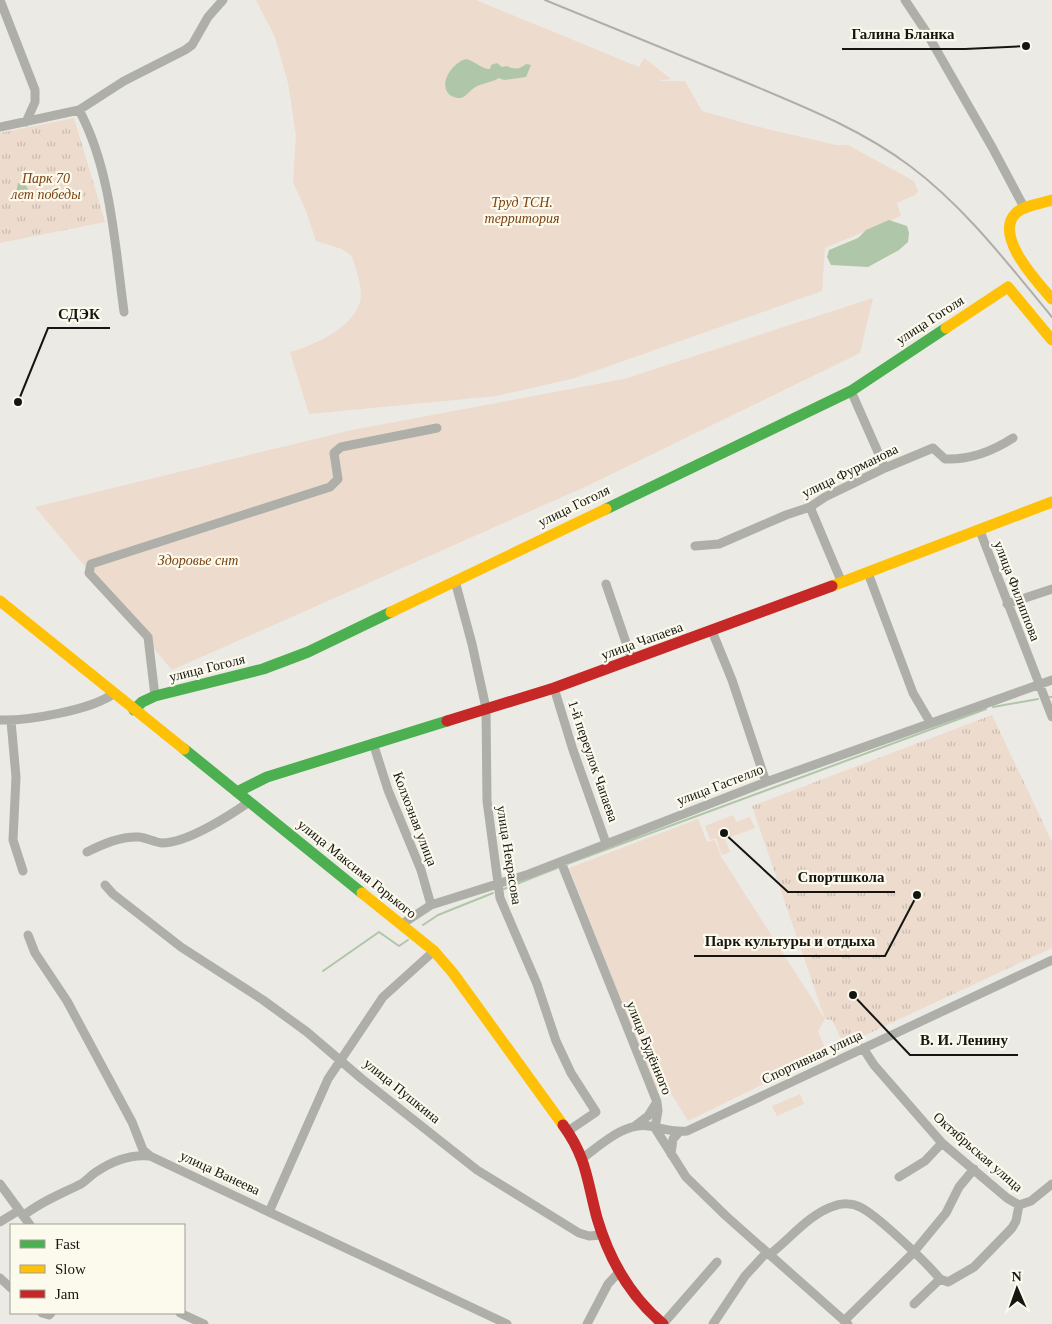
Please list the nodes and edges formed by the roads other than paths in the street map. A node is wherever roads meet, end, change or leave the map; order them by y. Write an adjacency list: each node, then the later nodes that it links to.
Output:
1 (0, 0): 5 (street)
2 (223, 0): 4 (street)
3 (905, 0): 8 (street)
4 (79, 110): 5 (street); 10 (street)
5 (26, 122): 6 (street)
6 (0, 127)
7 (1052, 200): 8 (street)
8 (1025, 210): 9 (street)
9 (1052, 299)
10 (124, 312)
11 (1052, 340): 12 (street, улица Гоголя)
12 (852, 391): 15 (street); 21 (street, улица Гоголя)
13 (437, 428): 33 (street)
14 (1013, 438): 15 (street, улица Фурманова)
15 (886, 468): 17 (street, улица Фурманова)
16 (1052, 502): 18 (street, улица Чапаева)
17 (810, 507): 19 (street, улица Фурманова); 22 (street)
18 (980, 531): 20 (street, улица Чапаева); 26 (street, улица Филиппова)
19 (695, 546)
20 (868, 573): 22 (street, улица Чапаева); 39 (street)
21 (455, 581): 33 (street, улица Гоголя); 34 (street, улица Некрасова)
22 (842, 583): 27 (street, улица Чапаева)
23 (606, 584): 28 (street)
24 (1052, 589): 26 (street)
25 (0, 601): 32 (street, улица Максима Горького)
26 (1007, 604): 30 (street, улица Филиппова)
27 (712, 631): 28 (street, улица Чапаева); 41 (street)
28 (632, 660): 31 (street, улица Чапаева)
29 (1052, 680): 30 (street, улица Гастелло)
30 (1039, 685): 36 (street, улица Филиппова); 39 (street, улица Гастелло)
31 (554, 688): 34 (street, улица Чапаева); 44 (street, 1-й переулок Чапаева)
32 (113, 694): 35 (street, улица Максима Горького); 38 (street)
33 (155, 696): 35 (street, улица Гоголя)
34 (486, 708): 40 (street, улица Чапаева); 49 (street, улица Некрасова)
35 (134, 710): 42 (street, улица Максима Горького)
36 (1052, 717)
37 (0, 720): 38 (street)
38 (11, 721): 47 (street)
39 (930, 722): 41 (street, улица Гастелло)
40 (373, 743): 42 (street, улица Чапаева); 50 (street, Колхозная улица)
41 (766, 782): 44 (street, улица Гастелло)
42 (236, 792): 43 (street, улица Максима Горького)
43 (249, 802): 45 (street); 51 (street, улица Максима Горького)
44 (606, 843): 46 (street, улица Гастелло)
45 (87, 852)
46 (560, 862): 49 (street, улица Гастелло); 57 (street, улица Будённого)
47 (23, 871)
48 (106, 885): 56 (street, улица Пушкина)
49 (497, 885): 50 (street, улица Гастелло); 60 (street, улица Некрасова)
50 (430, 905): 51 (street, улица Гастелло)
51 (402, 924): 53 (street, улица Максима Горького)
52 (28, 935): 62 (street, улица Ванеева)
53 (434, 951): 56 (street); 60 (street, улица Максима Горького)
54 (1052, 960): 55 (street, Спортивная улица)
55 (863, 1048): 61 (street, Спортивная улица); 63 (street, Октябрьская улица)
56 (340, 1059): 73 (street); 77 (street, улица Пушкина)
57 (657, 1102): 58 (street); 59 (street, улица Будённого)
58 (636, 1125): 59 (street); 67 (street)
59 (655, 1128): 61 (street); 64 (street)
60 (568, 1131): 67 (street, улица Максима Горького)
61 (679, 1132): 64 (street)
62 (139, 1142): 65 (street); 66 (street, улица Ванеева)
63 (942, 1143): 68 (street, Октябрьская улица); 69 (street)
64 (671, 1155): 78 (street)
65 (132, 1156): 66 (street); 74 (street)
66 (150, 1156): 73 (street, улица Ванеева)
67 (584, 1157): 77 (street, улица Максима Горького)
68 (974, 1169): 72 (street, Октябрьская улица); 79 (street)
69 (899, 1177)
70 (0, 1184): 74 (street)
71 (1052, 1184): 72 (street)
72 (1019, 1205): 83 (street)
73 (269, 1212): 89 (street, улица Ванеева)
74 (21, 1213): 75 (street); 76 (street)
75 (0, 1222)
76 (29, 1224)
77 (602, 1235): 81 (street)
78 (768, 1253): 79 (street); 87 (street); 92 (street)
79 (913, 1253): 83 (street); 87 (street)
80 (717, 1262): 91 (street)
81 (620, 1271): 90 (street); 91 (street)
82 (0, 1278): 84 (street)
83 (940, 1279): 85 (street)
84 (10, 1287)
85 (914, 1304)
86 (182, 1314): 88 (street)
87 (846, 1323)
88 (204, 1324)
89 (507, 1324)
90 (587, 1324)
91 (663, 1324)
92 (713, 1324)

